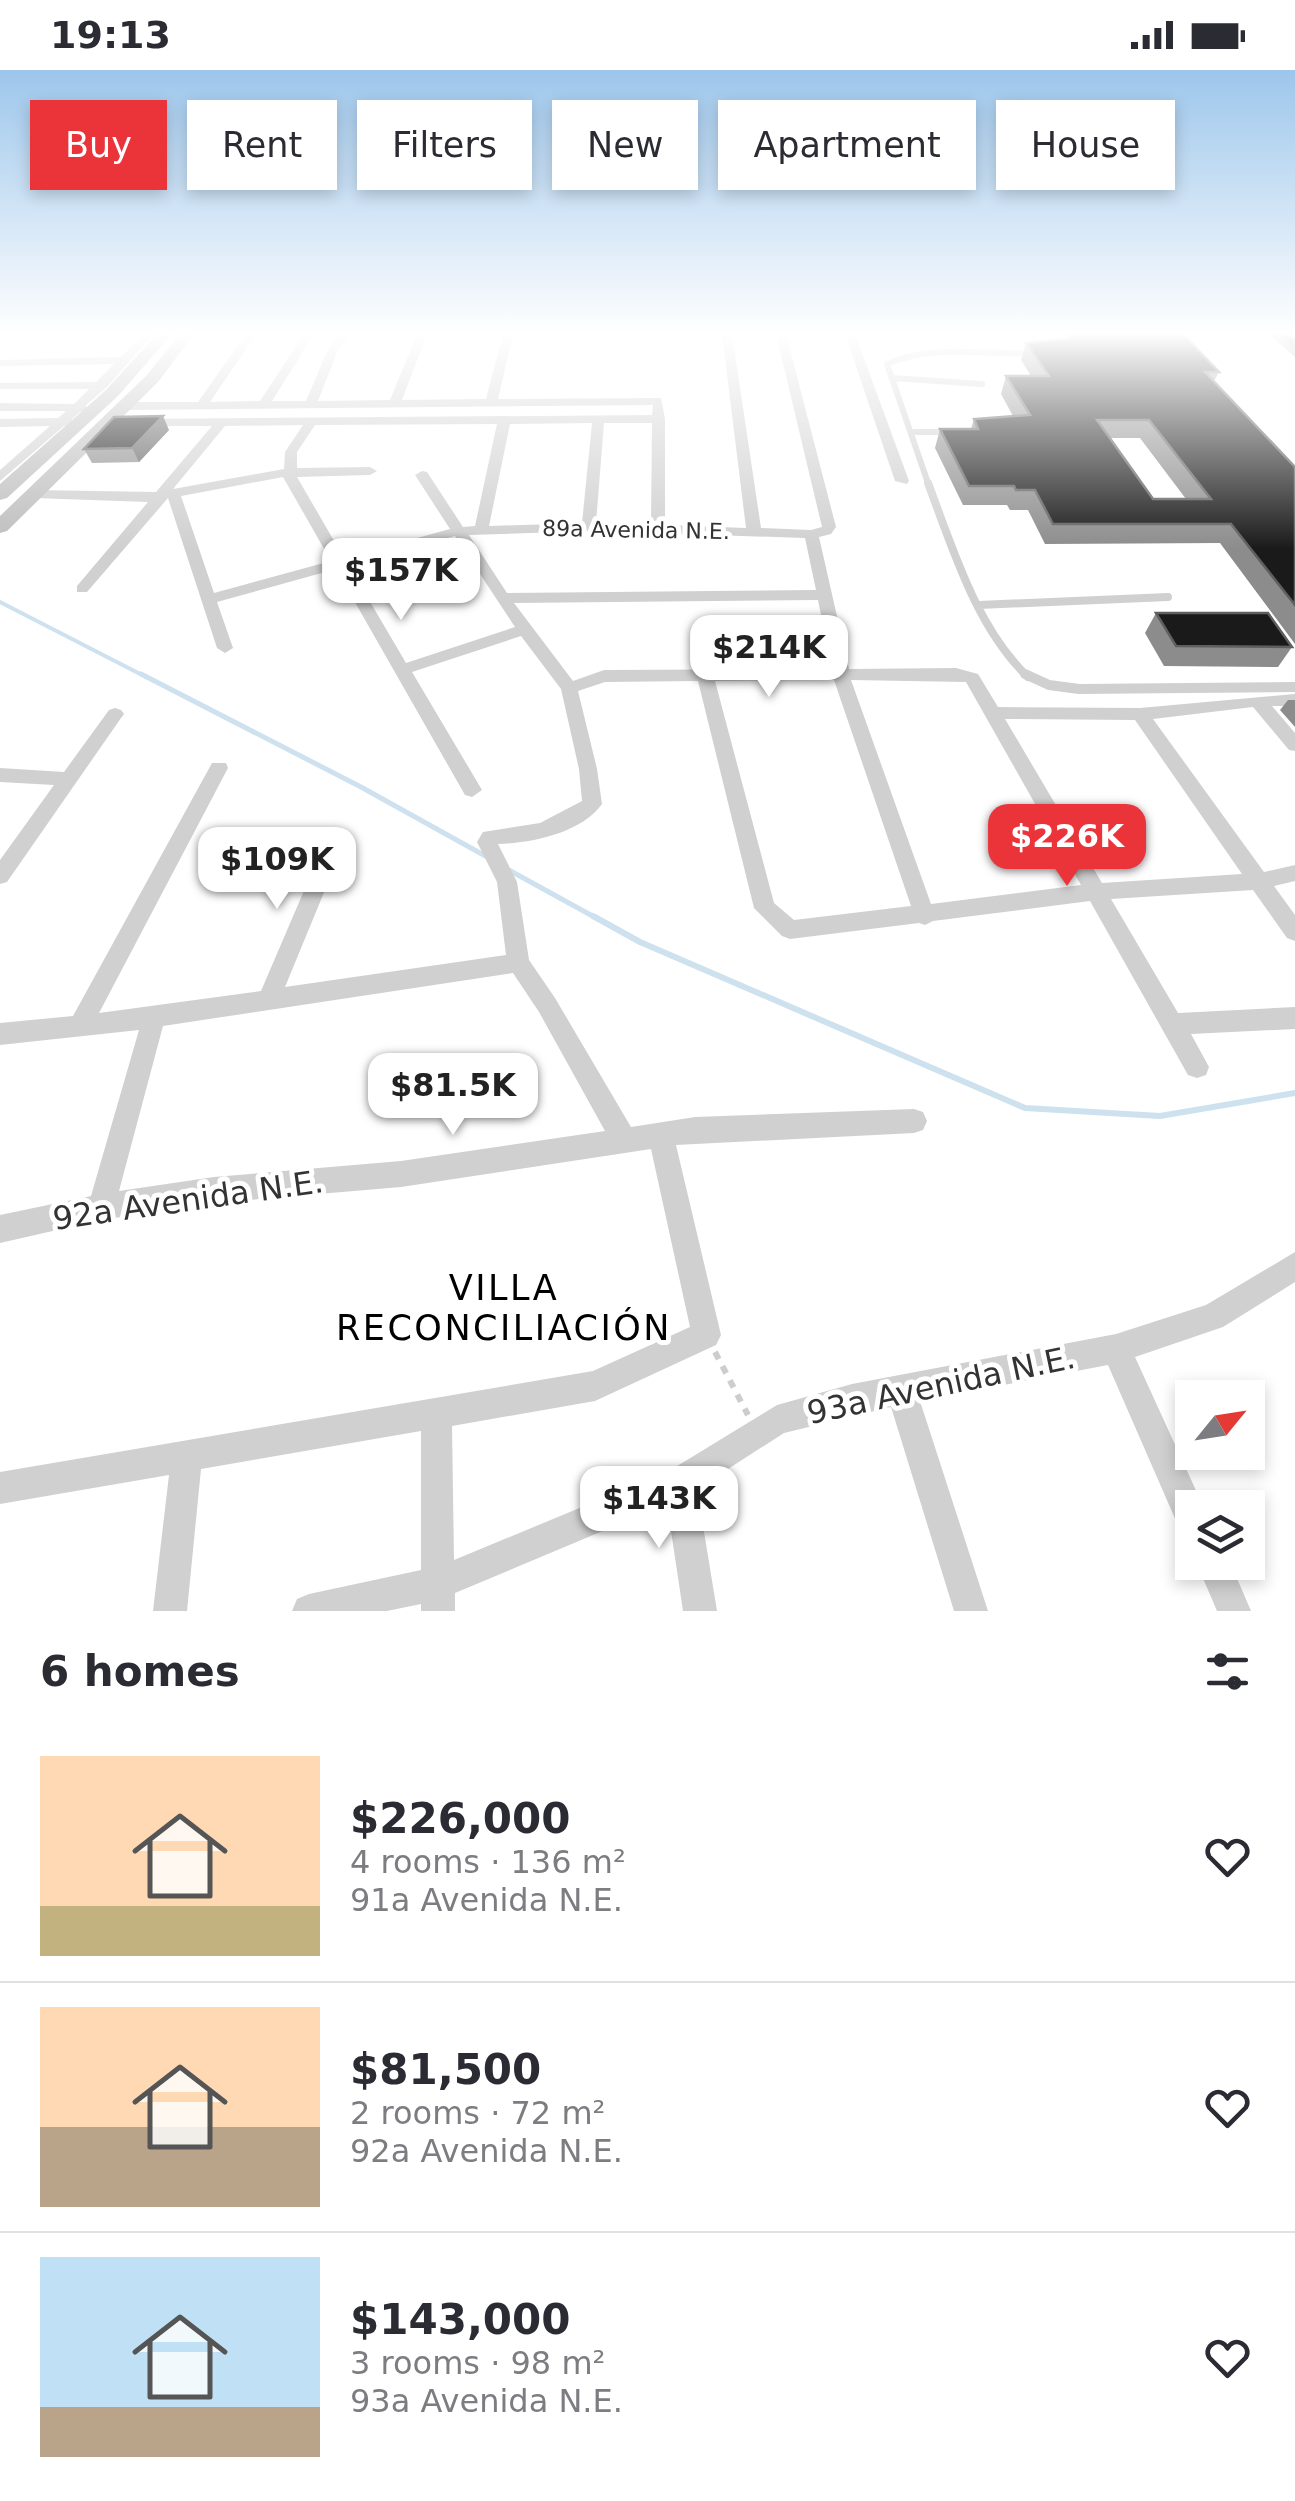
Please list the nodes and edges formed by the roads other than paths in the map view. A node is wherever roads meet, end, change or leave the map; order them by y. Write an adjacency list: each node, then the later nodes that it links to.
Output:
1 (0, 406): 10 (street)
2 (97, 406): 10 (main road)
3 (97, 406): 10 (street)
4 (495, 406): 15 (street)
5 (658, 406): 11 (street)
6 (737, 406): 35 (street)
7 (795, 406): 33 (street)
8 (875, 406): 25 (street)
9 (901, 406): 18 (lane)
10 (84, 417): 14 (street); 16 (street); 19 (street); 24 (main road); 26 (main road)
11 (659, 419): 13 (street); 32 (street)
12 (312, 420): 14 (street); 15 (street); 22 (street)
13 (598, 420): 15 (street); 30 (street)
14 (222, 422): 28 (street)
15 (499, 422): 31 (street)
16 (0, 424)
17 (970, 431): 18 (lane)
18 (910, 432): 42 (lane)
19 (22, 457): 20 (street); 24 (street)
20 (0, 458)
21 (370, 471): 22 (street)
22 (290, 472): 28 (street); 36 (street)
23 (422, 475): 34 (street)
24 (9, 478): 27 (main road)
25 (902, 481)
26 (34, 494): 28 (street); 29 (main road)
27 (0, 497)
28 (166, 497): 37 (street); 41 (street)
29 (0, 528)
30 (589, 528): 31 (street, 89a Avenida N.E.); 32 (street, 89a Avenida N.E.)
31 (481, 529): 34 (street, 89a Avenida N.E.)
32 (658, 529): 35 (street, 89a Avenida N.E.)
33 (820, 530): 35 (street, 89a Avenida N.E.); 38 (street)
34 (459, 531): 36 (street, 89a Avenida N.E.); 40 (street)
35 (754, 532)
36 (338, 562): 41 (street, 89a Avenida N.E.); 45 (street)
37 (82, 589)
38 (824, 595): 40 (street); 46 (street)
39 (1168, 597): 42 (lane)
40 (503, 598): 43 (street)
41 (209, 600): 44 (street)
42 (979, 605): 48 (lane)
43 (524, 629): 45 (street); 49 (street)
44 (225, 648)
45 (402, 670): 59 (street)
46 (842, 676): 47 (street); 52 (street); 65 (street)
47 (706, 678): 49 (street); 65 (street)
48 (1295, 686)
49 (568, 688): 67 (street)
50 (1257, 700): 51 (street); 54 (street); 55 (street)
51 (1295, 700)
52 (995, 712): 54 (street); 64 (street)
53 (115, 714): 58 (street)
54 (1140, 714): 63 (street)
55 (1295, 745)
56 (219, 768): 72 (street)
57 (0, 775): 58 (street)
58 (69, 778): 62 (street)
59 (472, 790)
60 (334, 844): 68 (street)
61 (1295, 873): 63 (street)
62 (0, 876)
63 (1259, 881): 64 (street); 66 (street)
64 (1094, 892): 65 (street); 71 (street)
65 (925, 916)
66 (1295, 932)
67 (518, 963): 68 (street); 77 (street)
68 (268, 1000): 69 (street)
69 (154, 1016): 72 (street); 78 (street)
70 (1295, 1018): 71 (street)
71 (1172, 1024): 74 (street)
72 (80, 1026): 73 (street)
73 (0, 1034)
74 (1196, 1067)
75 (914, 1121): 76 (street, 92a Avenida N.E.)
76 (661, 1136): 77 (street, 92a Avenida N.E.); 83 (street)
77 (625, 1142): 78 (street, 92a Avenida N.E.)
78 (101, 1207): 79 (street, 92a Avenida N.E.)
79 (0, 1228)
80 (1295, 1266): 81 (street, 93a Avenida N.E.)
81 (1116, 1349): 82 (street, 93a Avenida N.E.); 87 (street)
82 (902, 1392): 85 (street, 93a Avenida N.E.); 93 (street)
83 (436, 1412): 84 (street); 89 (street)
84 (187, 1455): 86 (street); 90 (street)
85 (680, 1482): 89 (street, 93a Avenida N.E.); 92 (street)
86 (0, 1488)
87 (1179, 1490)
88 (1220, 1580): 94 (street)
89 (438, 1597): 91 (street, 93a Avenida N.E.)
90 (170, 1611)
91 (308, 1611)
92 (700, 1611)
93 (972, 1611)
94 (1234, 1611)

